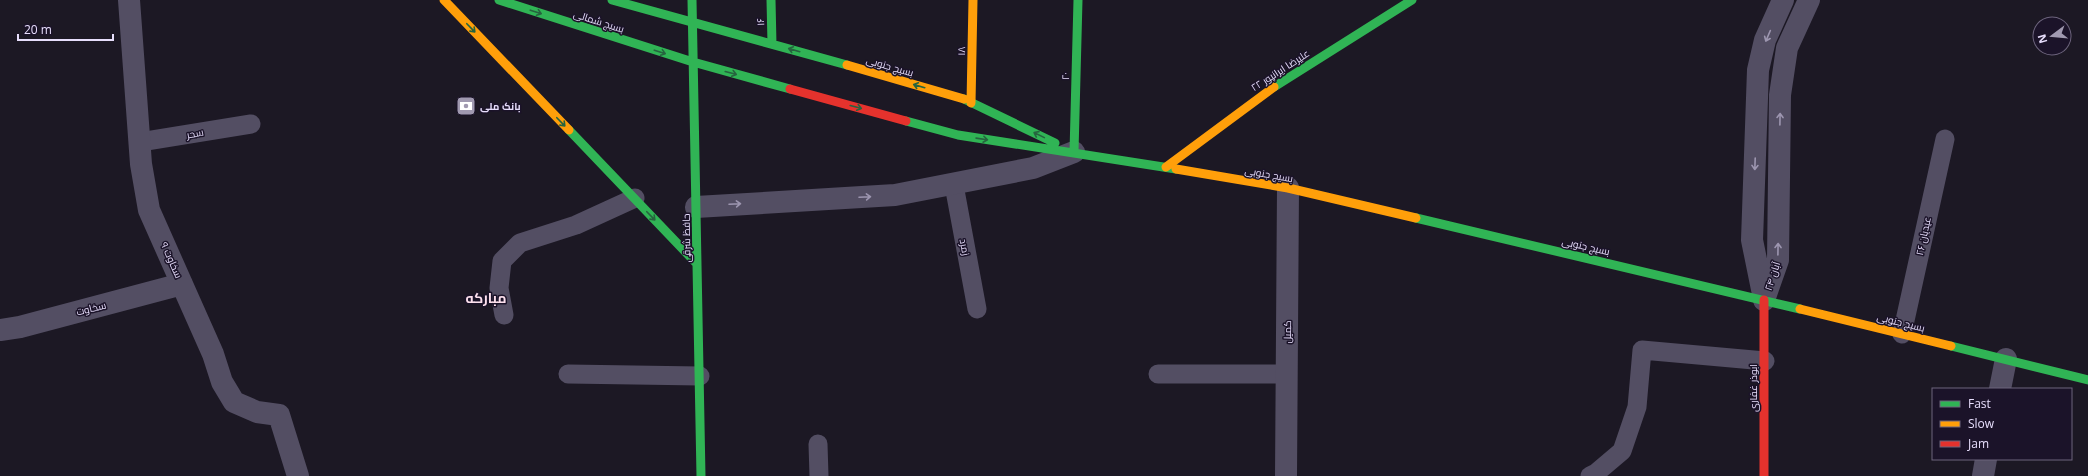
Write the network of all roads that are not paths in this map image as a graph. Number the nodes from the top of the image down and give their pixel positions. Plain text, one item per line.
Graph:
1 (129, 0) edge
2 (444, 0) edge
3 (499, 0) edge
4 (612, 0) edge
5 (692, 0) edge
6 (771, 0) edge
7 (973, 0) edge
8 (1078, 0) edge
9 (1412, 0) edge
10 (1784, 0) edge
11 (1809, 0) edge
12 (692, 22) junction
13 (772, 44) junction
14 (693, 62) junction
15 (972, 103) junction
16 (251, 124) dead end
17 (1945, 139) dead end
18 (140, 142) junction
19 (1074, 152) junction
20 (1166, 167) junction
21 (954, 185) junction
22 (1288, 188) junction
23 (634, 198) junction
24 (696, 206) junction
25 (697, 264) junction
26 (182, 284) junction
27 (1764, 300) junction
28 (977, 310) dead end
29 (504, 315) dead end
30 (0, 330) edge
31 (1902, 334) junction
32 (2006, 359) junction
33 (1764, 361) junction
34 (568, 374) dead end
35 (1158, 374) dead end
36 (1287, 374) junction
37 (700, 376) junction
38 (2088, 380) edge
39 (2000, 388) edge
40 (818, 444) dead end
41 (1986, 460) edge
42 (298, 476) edge
43 (700, 476) edge
44 (819, 476) edge
45 (1286, 476) edge
46 (1590, 476) edge
47 (1764, 476) edge
48 (1983, 476) edge

1 - 18 street, سخاوت ۹
2 -> 23 main road
3 -> 14 main road, بسیج شمالی
4 - 12 main road
5 - 12 main road, حافظ شرقی
6 - 13 main road, ۱۶
7 - 15 main road, ۱۸
8 - 19 main road, ۲۰
9 - 20 main road, علیرضا ایرانپور ۲۲
10 -> 27 street, آبان ۲۴
27 -> 11 street, آبان ۲۴
12 - 13 main road, بسیج جنوبی
12 - 14 main road, حافظ شرقی
15 -> 13 main road, بسیج جنوبی
14 -> 19 main road, بسیج جنوبی
14 - 24 main road, حافظ شرقی
19 -> 15 main road, بسیج جنوبی
16 - 18 lane, سحر
17 - 31 lane, عیدیان ۲۶
18 - 26 street, سخاوت ۹
19 - 20 main road, بسیج جنوبی
19 - 21 street
20 - 22 main road, بسیج جنوبی
24 -> 21 street
21 - 28 lane, زمرد
22 - 27 main road, بسیج جنوبی
22 - 36 street, کمیل
23 -> 25 main road
23 - 29 lane
24 - 25 main road, حافظ شرقی
25 - 37 main road, حافظ شرقی
26 - 30 street, سخاوت
26 - 42 street, سخاوت ۹
27 - 31 main road, بسیج جنوبی
27 - 33 main road, ابوذر غفاری
31 - 32 main road, بسیج جنوبی
32 - 38 main road, بسیج جنوبی
32 - 39 street
33 - 46 lane
33 - 47 main road, ابوذر غفاری
34 - 37 lane
35 - 36 lane
36 - 45 street, کمیل
37 - 43 main road, حافظ شرقی
40 - 44 lane
41 - 48 street

